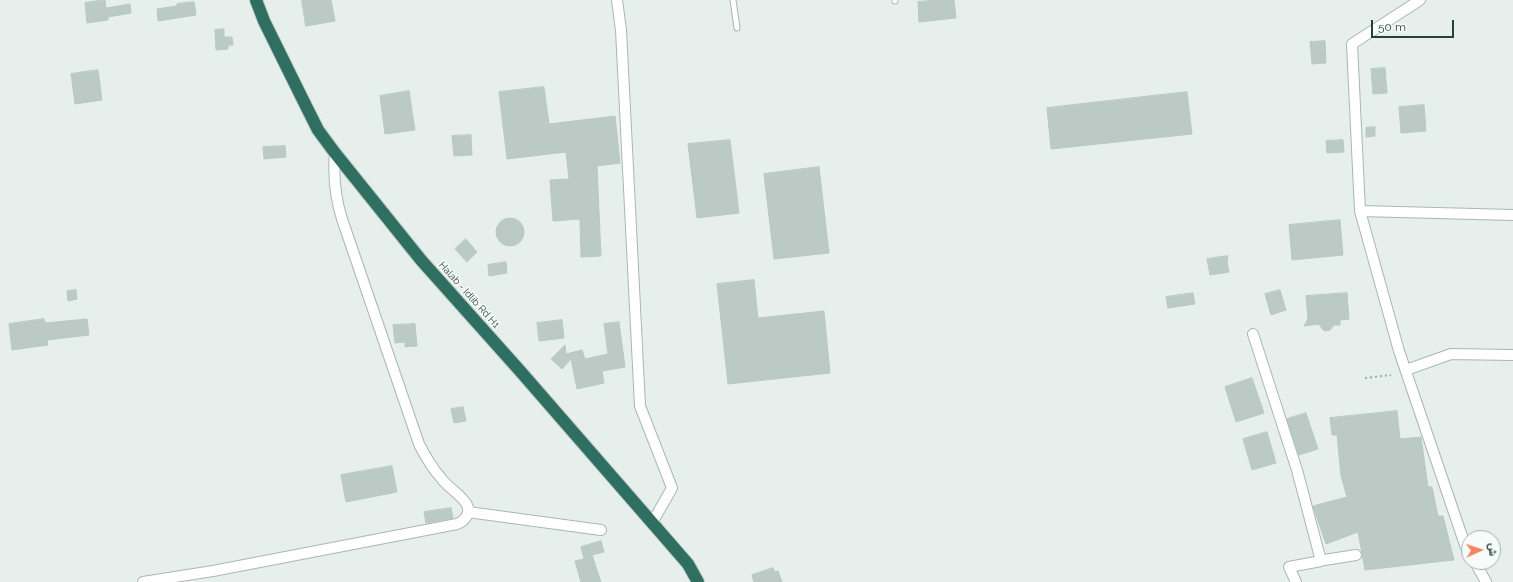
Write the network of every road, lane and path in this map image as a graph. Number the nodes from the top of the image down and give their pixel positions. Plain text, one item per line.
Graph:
1 (256, 0) edge
2 (617, 0) edge
3 (733, 0) edge
4 (1420, 0) edge
5 (737, 28) dead end
6 (335, 153) junction
7 (1360, 211) junction
8 (1513, 215) edge
9 (1253, 334) dead end
10 (1513, 355) edge
11 (1406, 370) junction
12 (1391, 375) dead end
13 (1365, 378) dead end
14 (468, 512) junction
15 (652, 523) junction
16 (601, 530) dead end
17 (1461, 533) edge
18 (1356, 555) dead end
19 (1318, 561) junction
20 (1479, 570) edge
21 (143, 582) edge
22 (698, 582) edge
23 (1296, 582) edge
24 (1486, 582) edge

1 - 6 highway, Halab - Idlib Rd H1
2 - 15 street
3 - 5 lane
4 - 7 street
6 - 14 street
6 - 15 highway, Halab - Idlib Rd H1
7 - 8 street
7 - 11 street
9 - 19 street
10 - 11 street
11 - 17 street
12 - 13 path
14 - 16 street
14 - 21 street
15 - 22 highway, Halab - Idlib Rd H1
18 - 19 street
19 - 23 street
20 - 24 street

